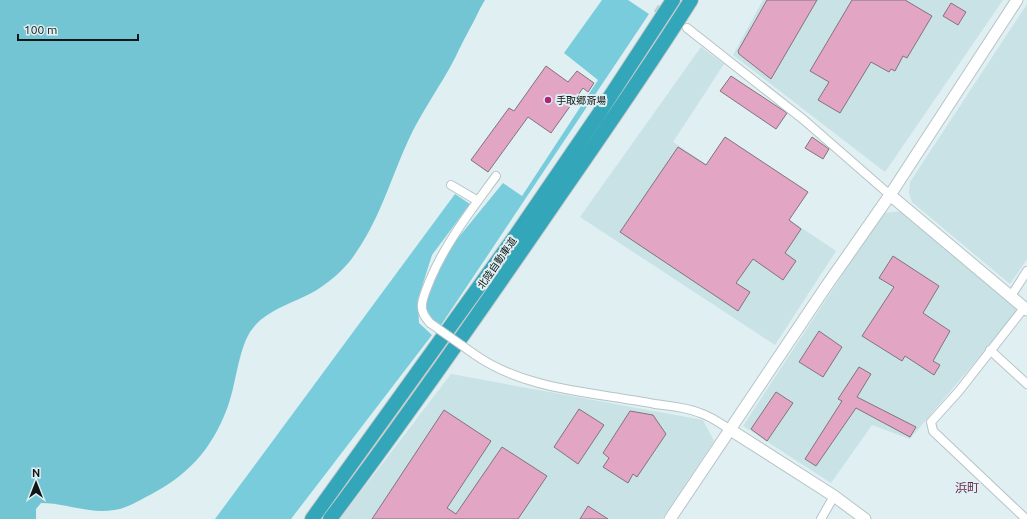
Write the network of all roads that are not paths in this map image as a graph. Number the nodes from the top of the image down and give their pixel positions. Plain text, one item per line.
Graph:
1 (673, 0) edge
2 (691, 0) edge
3 (1017, 0) edge
4 (687, 28) tunnel mouth
5 (496, 176) dead end
6 (451, 185) dead end
7 (890, 195) junction
8 (478, 202) junction
9 (1027, 271) edge
10 (1011, 296) junction
11 (1026, 309) edge
12 (990, 350) junction
13 (1027, 384) edge
14 (729, 429) junction
15 (834, 496) junction
16 (312, 519) edge
17 (330, 519) edge
18 (670, 519) edge
19 (821, 519) edge
20 (865, 519) edge
21 (1026, 519) edge

1 - 16 highway, 北陸自動車道
2 - 17 highway, 北陸自動車道
3 - 7 street
4 - 7 street
5 - 8 street
6 - 8 street
7 - 10 street
7 - 14 street
8 - 14 street, bridge
9 - 10 street
10 - 11 street
11 - 12 street
12 - 13 street
12 - 21 street
14 - 15 street
14 - 18 street
15 - 19 street
15 - 20 street

